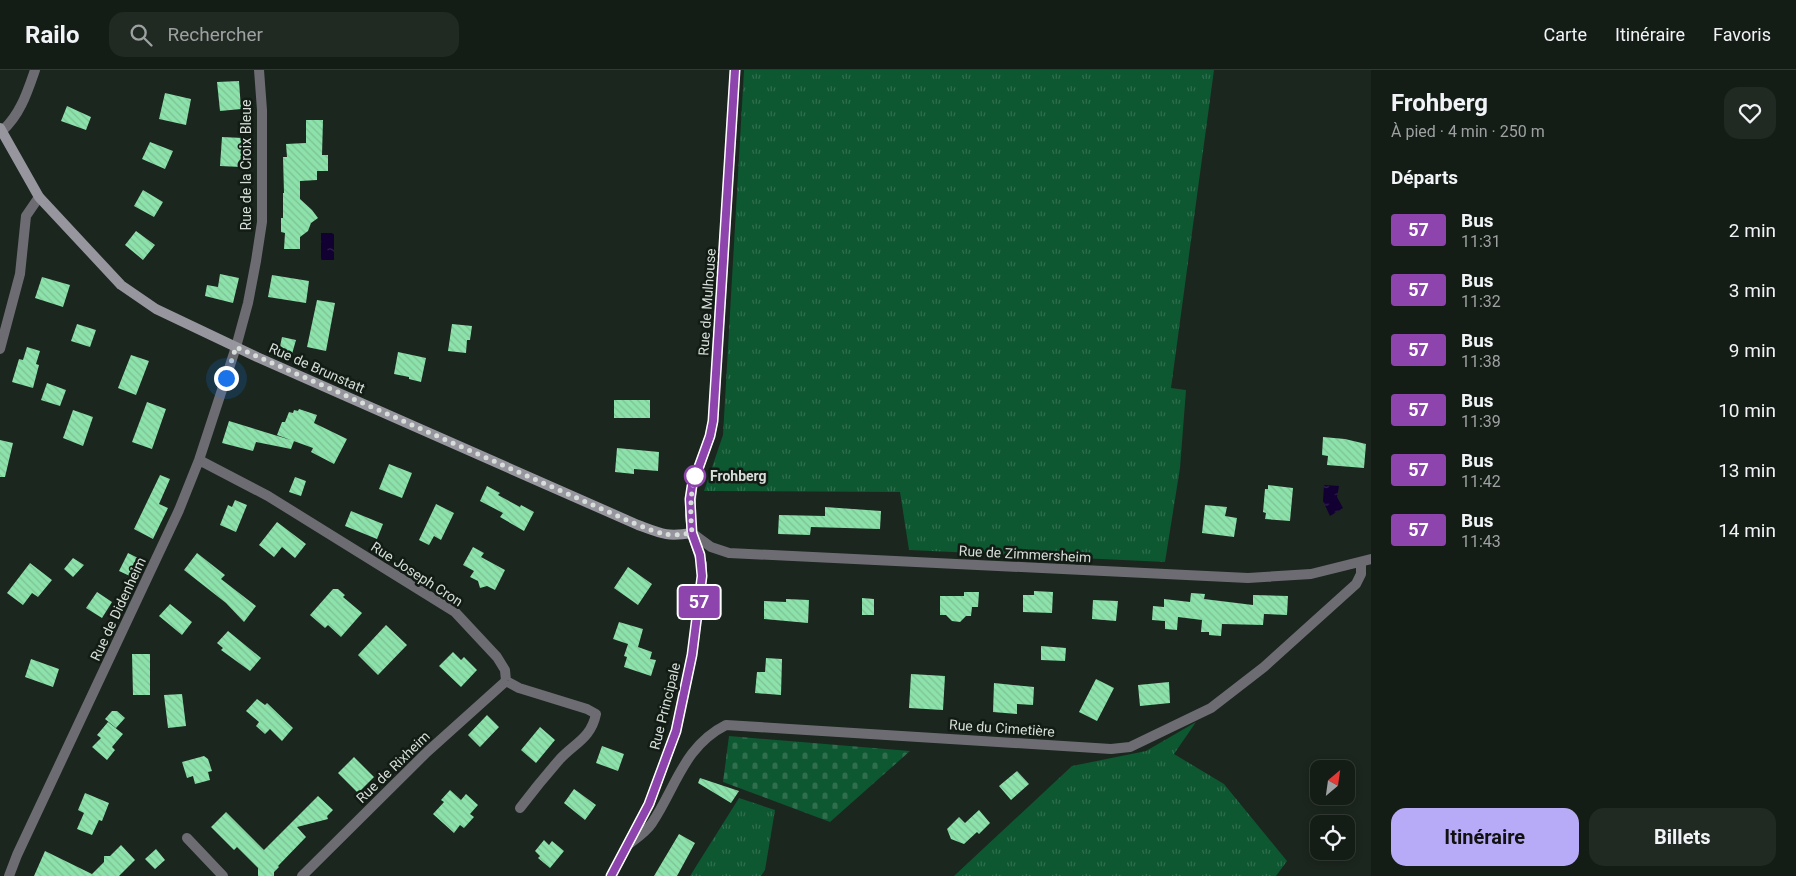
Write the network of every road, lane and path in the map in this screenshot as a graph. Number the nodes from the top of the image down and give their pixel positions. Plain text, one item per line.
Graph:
1 (35, 70) edge
2 (259, 70) edge
3 (735, 70) edge
4 (1, 130) edge
5 (39, 197) junction
6 (236, 347) junction
7 (0, 350) edge
8 (199, 460) junction
9 (692, 533) junction
10 (1366, 561) edge
11 (506, 681) junction
12 (520, 808) dead end
13 (187, 838) dead end
14 (629, 844) junction
15 (9, 876) edge
16 (223, 876) edge
17 (302, 876) edge
18 (611, 876) edge

1 - 4 street
2 - 6 street, Rue de la Croix Bleue
3 - 9 main road, Rue de Mulhouse
4 - 5 main road, Rue de Brunstatt
5 - 6 main road, Rue de Brunstatt
5 - 7 street
6 - 8 street, Rue de Didenheim
6 - 9 main road, Rue de Brunstatt
8 - 11 street, Rue Joseph Cron
8 - 15 street, Rue de Didenheim
9 - 10 street, Rue de Zimmersheim
9 - 14 main road, Rue Principale
10 - 14 street, Rue du Cimetière
11 - 12 street
11 - 17 street, Rue de Rixheim
13 - 16 street
14 - 18 main road, Rue Principale

